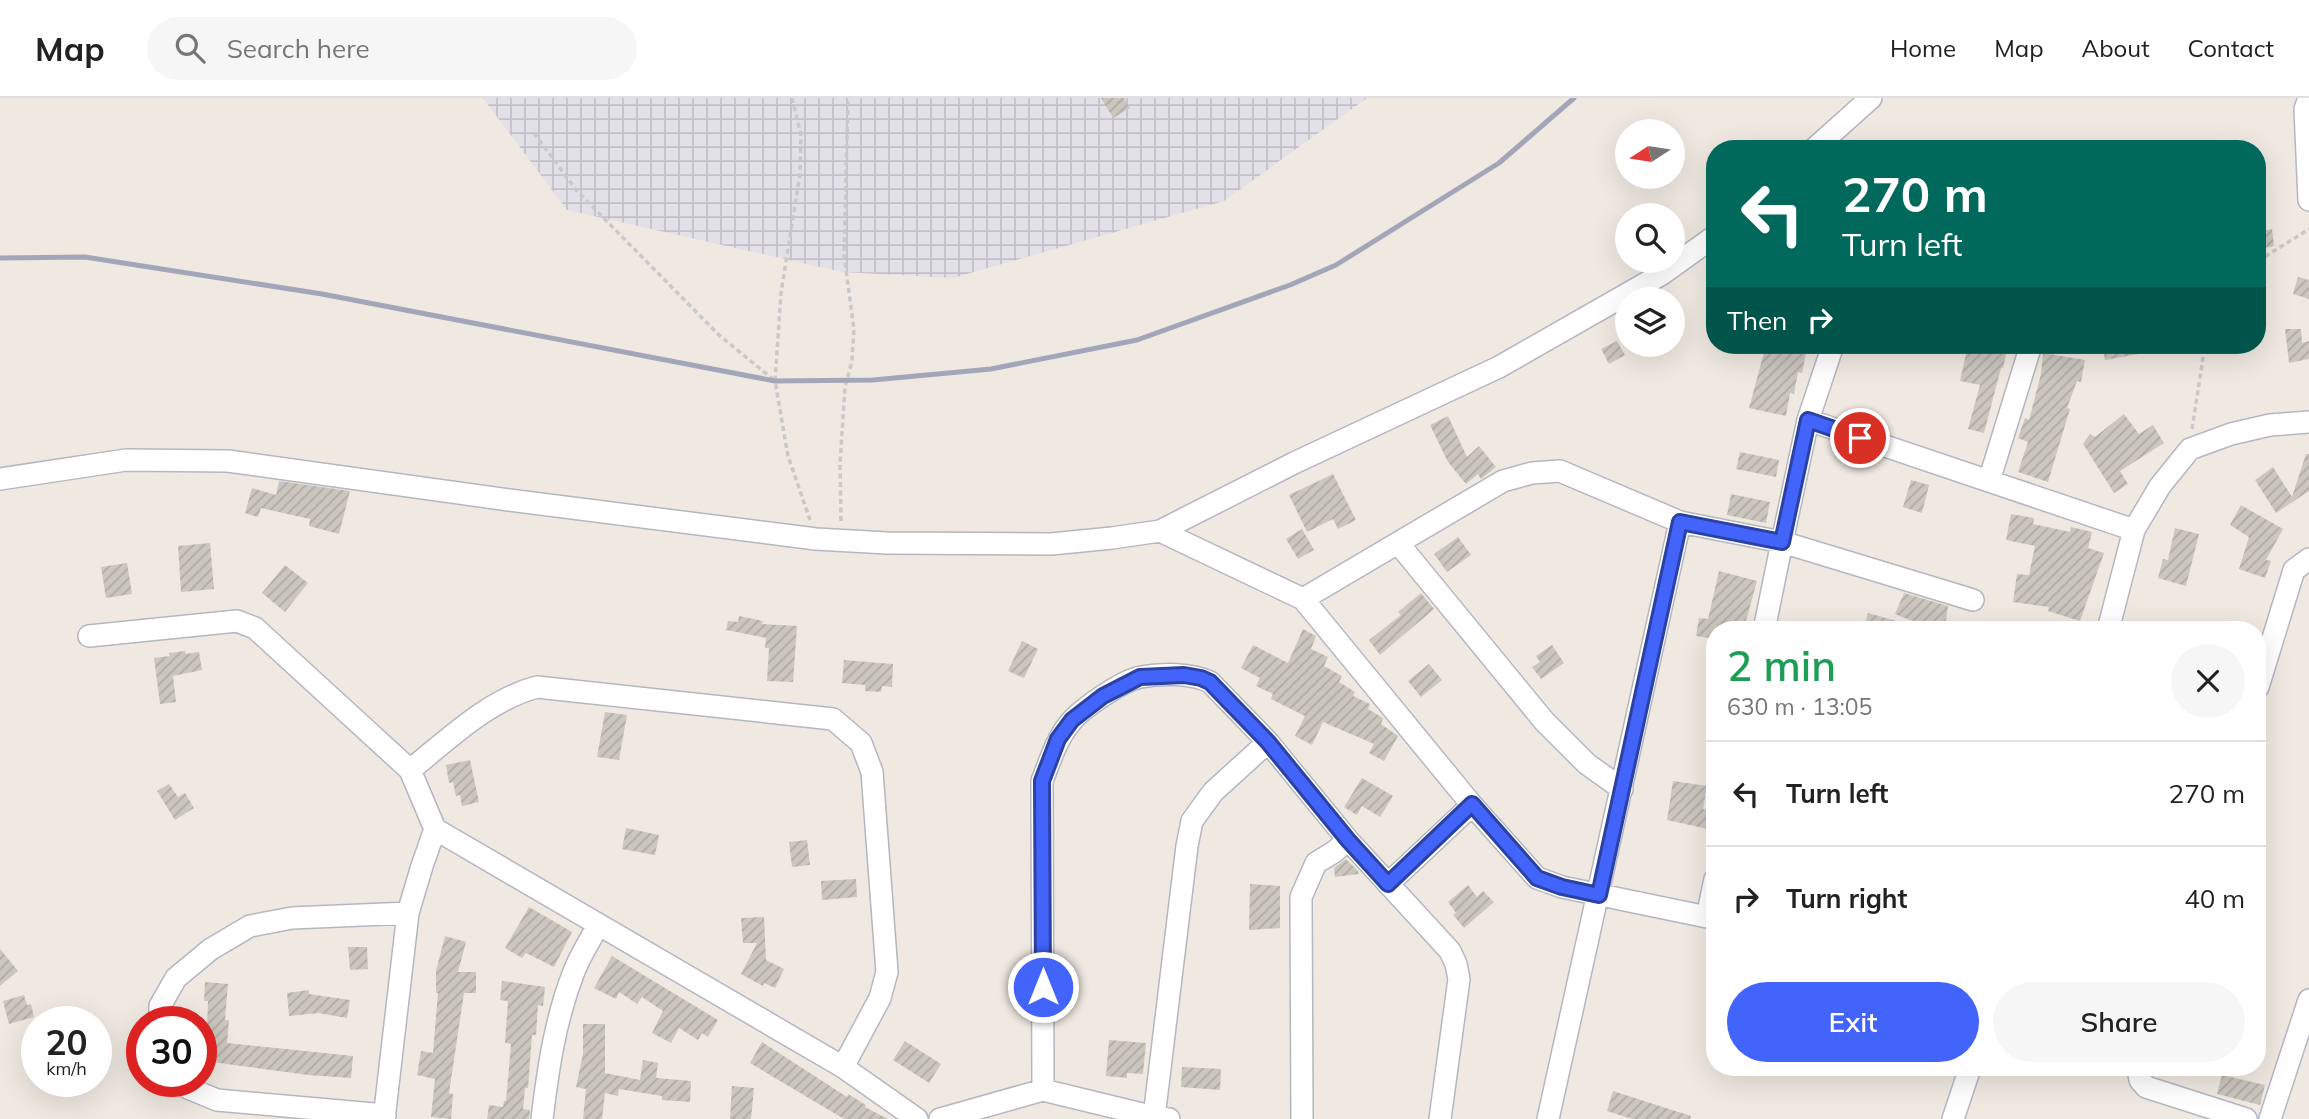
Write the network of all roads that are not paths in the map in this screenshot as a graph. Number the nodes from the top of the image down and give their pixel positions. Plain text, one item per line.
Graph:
1 (1871, 98) edge
2 (2309, 98) edge
3 (1824, 140) edge
4 (2309, 200) edge
5 (1706, 242) edge
6 (1830, 354) edge
7 (2028, 354) edge
8 (1808, 420) junction
9 (2309, 422) edge
10 (0, 479) edge
11 (1989, 481) junction
12 (1680, 522) junction
13 (2134, 530) junction
14 (1160, 531) junction
15 (1398, 542) junction
16 (1782, 542) junction
17 (2309, 559) edge
18 (1303, 599) junction
19 (1973, 600) dead end
20 (1766, 621) edge
21 (2110, 621) edge
22 (89, 636) dead end
23 (2266, 661) edge
24 (1268, 742) junction
25 (410, 770) junction
26 (1622, 789) junction
27 (1472, 804) junction
28 (435, 829) junction
29 (1348, 840) junction
30 (1388, 884) junction
31 (1599, 895) junction
32 (408, 913) junction
33 (1706, 917) edge
34 (598, 925) junction
35 (2308, 1003) edge
36 (160, 1006) edge
37 (843, 1067) junction
38 (1967, 1076) edge
39 (2139, 1076) edge
40 (1043, 1090) junction
41 (210, 1097) edge
42 (385, 1117) edge
43 (1161, 1118) edge
44 (542, 1119) edge
45 (917, 1119) edge
46 (940, 1119) edge
47 (1302, 1119) edge
48 (1440, 1119) edge
49 (1548, 1119) edge
50 (1953, 1119) edge
51 (2246, 1119) edge
52 (2270, 1119) edge

1 - 3 street
2 - 4 street
5 - 14 street
6 - 8 street
7 - 11 street
8 - 11 street
8 - 16 street
9 - 13 street
10 - 14 street
11 - 13 street
12 - 15 street
12 - 16 street
12 - 26 street
13 - 21 street
14 - 18 street
15 - 18 street
15 - 26 street
16 - 19 street
16 - 20 street
17 - 23 street
18 - 27 street
22 - 25 street
24 - 29 street
24 - 40 street
24 - 43 street
25 - 28 street
25 - 37 street
26 - 31 street
27 - 30 street
27 - 31 street
28 - 32 street
28 - 34 street
29 - 30 street
29 - 47 street
30 - 48 street
31 - 33 street
31 - 49 street
32 - 36 street
32 - 42 street
34 - 37 street
34 - 44 street
35 - 52 street
37 - 45 street
38 - 50 street
39 - 51 street
40 - 43 street
40 - 46 street
41 - 42 street

